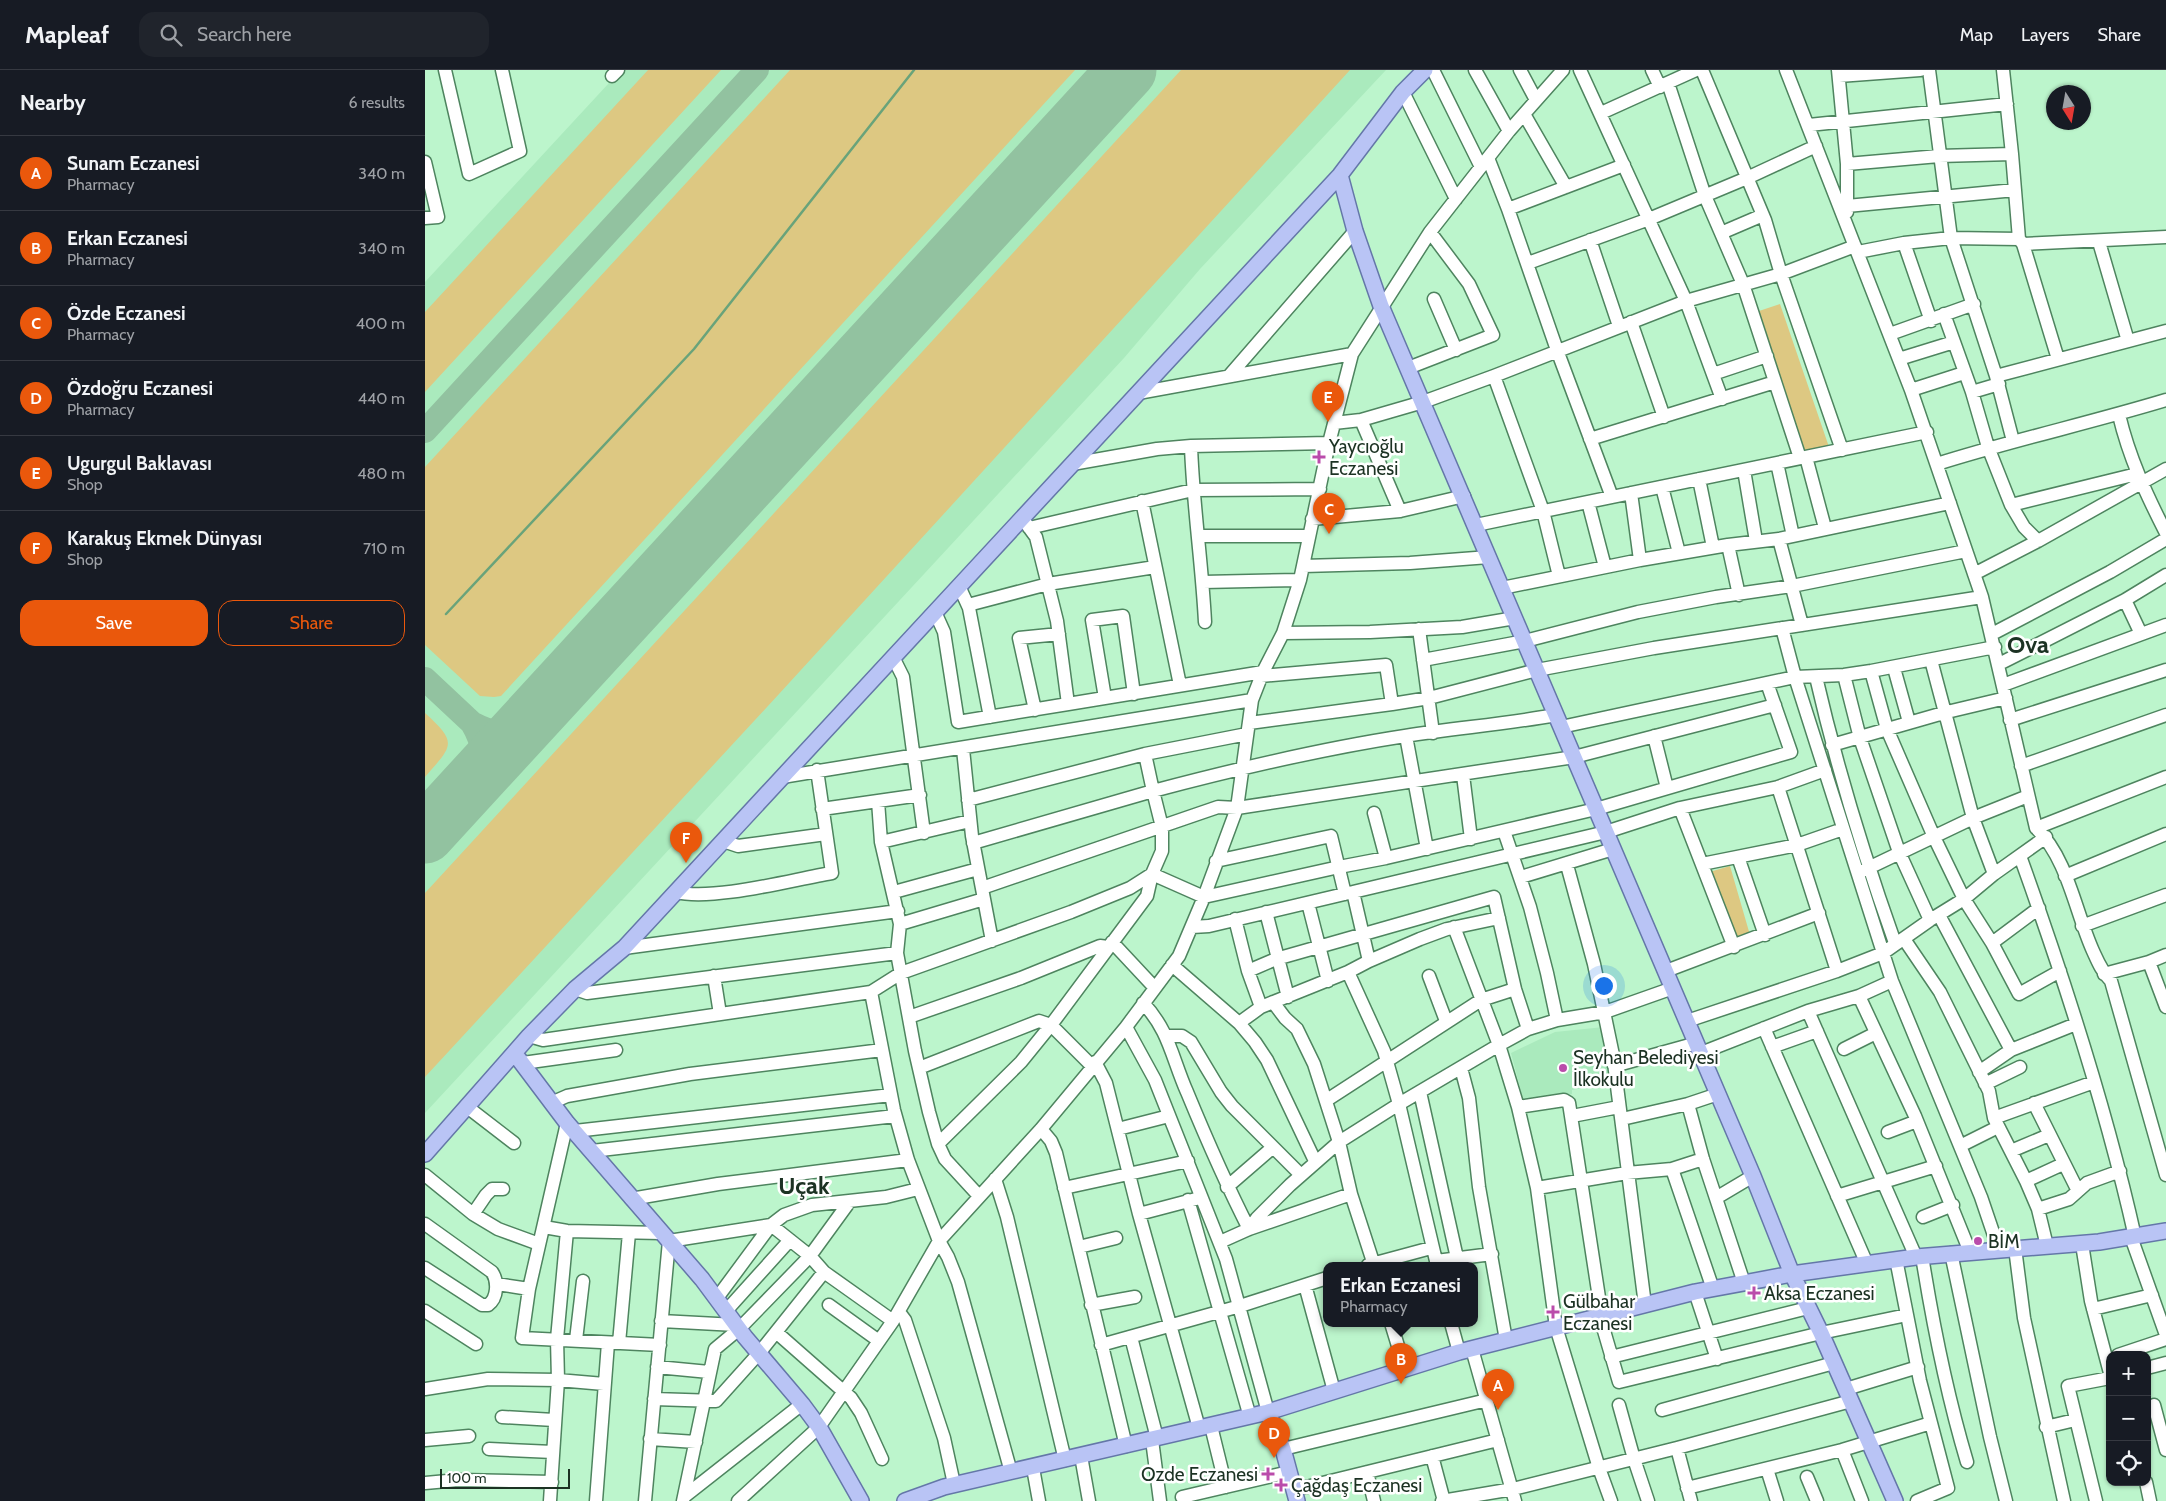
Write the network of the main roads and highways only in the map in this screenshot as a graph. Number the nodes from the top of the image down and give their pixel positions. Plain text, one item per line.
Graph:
1 (1425, 70) edge
2 (1339, 175) junction
3 (519, 1058) junction
4 (425, 1154) edge
5 (2166, 1231) edge
6 (1792, 1274) junction
7 (1268, 1412) junction
8 (1296, 1496) edge
9 (861, 1501) edge
10 (905, 1501) edge
11 (1895, 1501) edge

1 - 2 main road
2 - 3 main road
2 - 6 main road
3 - 4 main road
3 - 9 main road
5 - 6 main road
6 - 7 main road
6 - 11 main road
7 - 8 main road
7 - 10 main road

